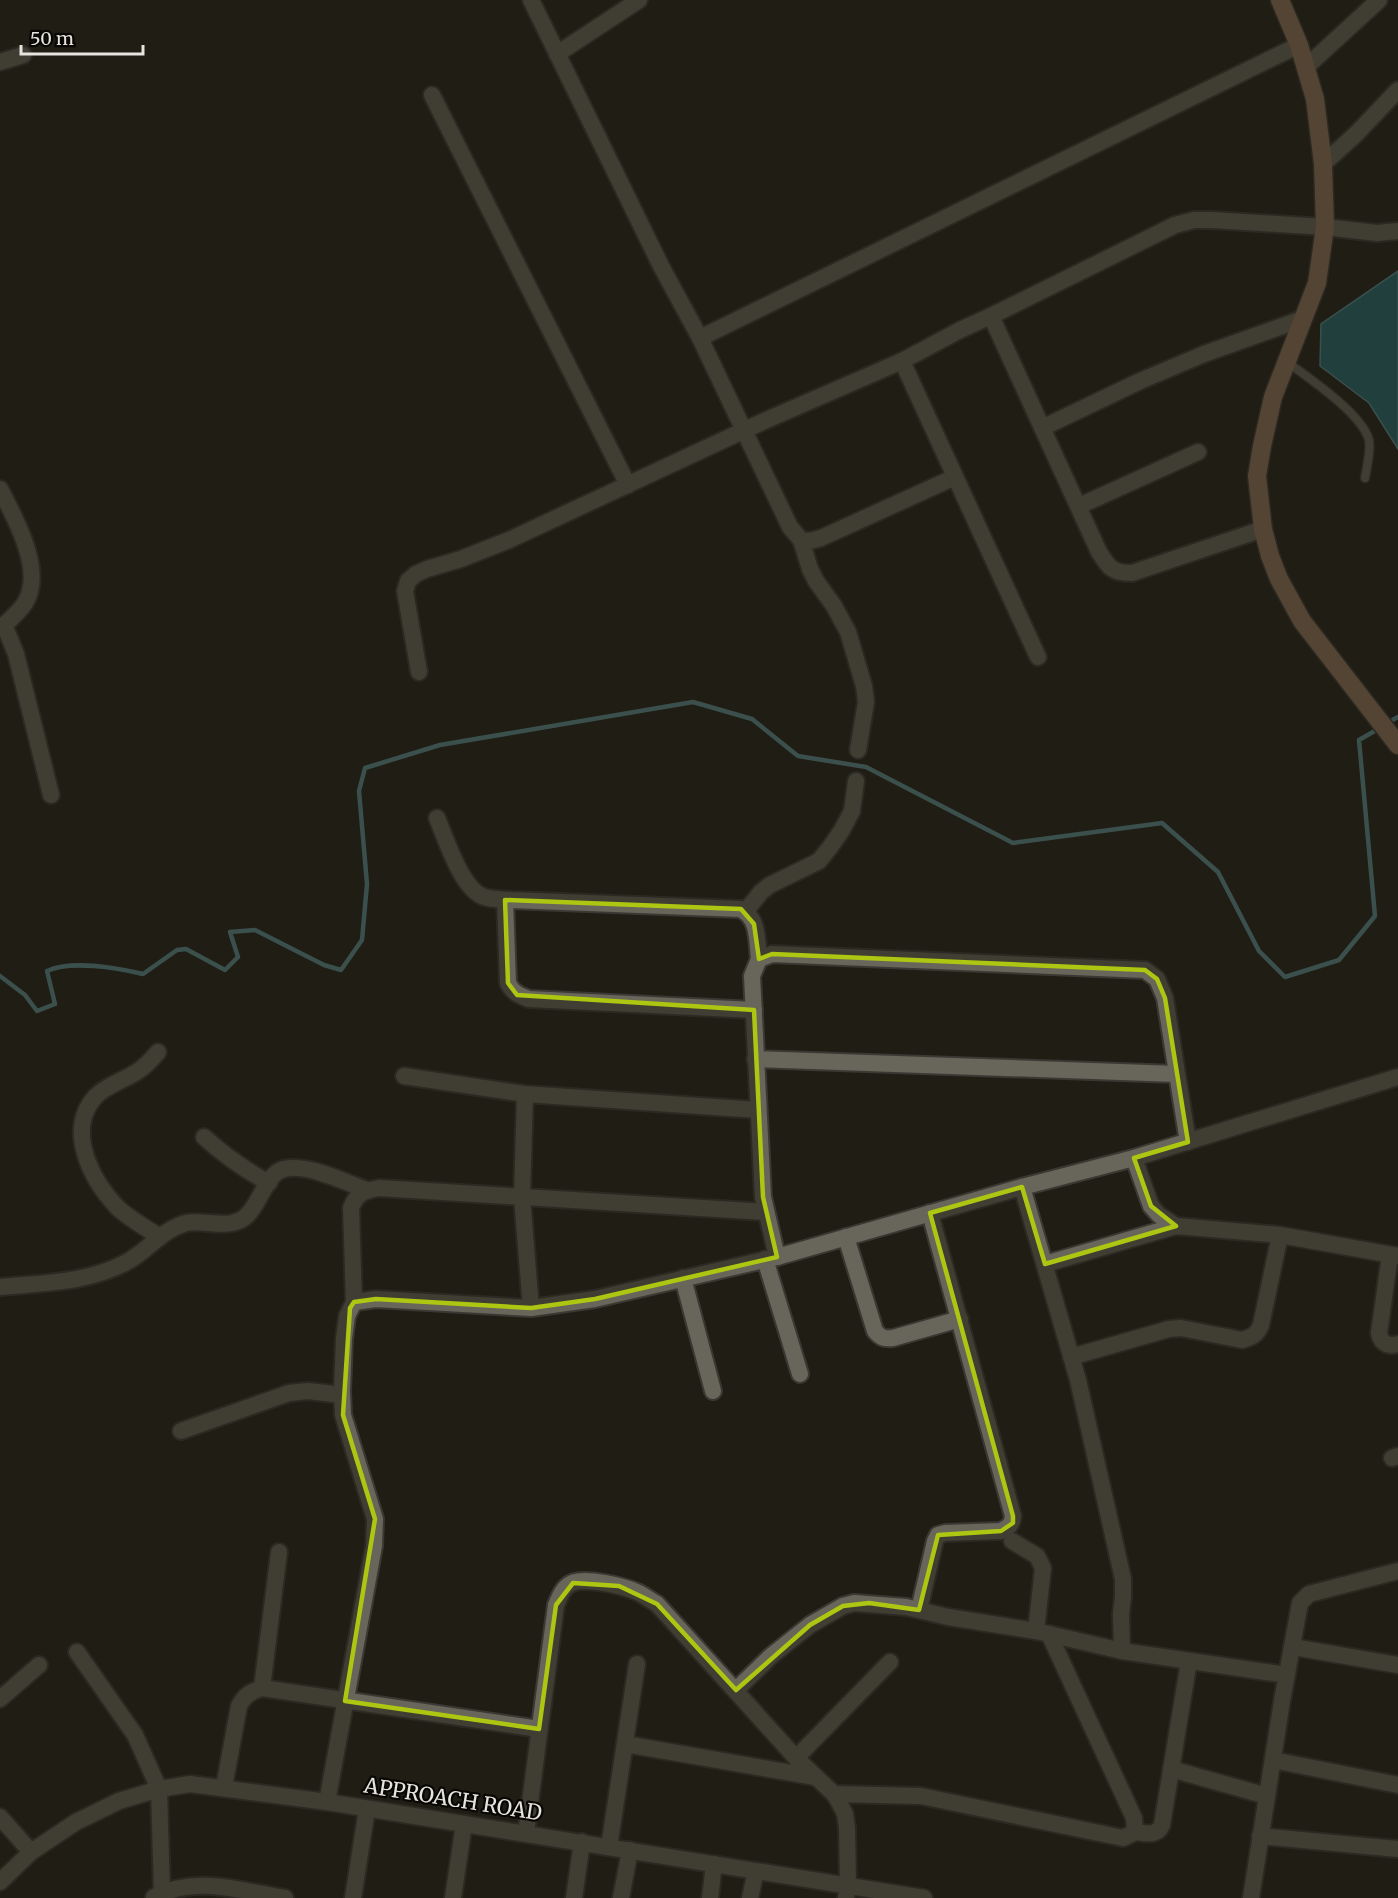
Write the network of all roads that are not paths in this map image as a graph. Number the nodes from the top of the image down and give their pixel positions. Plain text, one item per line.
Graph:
1 (531, 0) edge
2 (639, 0) edge
3 (1280, 0) edge
4 (1378, 0) edge
5 (1299, 45) junction
6 (557, 54) junction
7 (23, 56) dead end
8 (0, 62) edge
9 (1306, 67) junction
10 (1398, 90) edge
11 (432, 95) dead end
12 (1323, 164) junction
13 (1324, 226) junction
14 (1398, 231) edge
15 (991, 316) junction
16 (1302, 320) junction
17 (700, 338) junction
18 (902, 361) junction
19 (1286, 361) junction
20 (1042, 428) junction
21 (744, 430) junction
22 (1198, 452) dead end
23 (955, 477) junction
24 (1365, 478) dead end
25 (628, 486) junction
26 (0, 489) edge
27 (1079, 506) junction
28 (1263, 529) junction
29 (801, 540) junction
30 (1, 627) edge
31 (1038, 657) dead end
32 (419, 672) dead end
33 (1398, 745) edge
34 (858, 750) dead end
35 (856, 781) dead end
36 (51, 795) dead end
37 (437, 818) dead end
38 (505, 900) junction
39 (745, 912) junction
40 (759, 959) junction
41 (754, 1010) junction
42 (158, 1052) dead end
43 (755, 1059) junction
44 (1176, 1074) junction
45 (404, 1076) dead end
46 (1398, 1077) edge
47 (525, 1094) junction
48 (758, 1110) junction
49 (204, 1137) dead end
50 (1188, 1142) junction
51 (1134, 1158) junction
52 (268, 1183) junction
53 (1022, 1187) junction
54 (367, 1190) junction
55 (522, 1197) junction
56 (766, 1212) junction
57 (930, 1214) junction
58 (1176, 1226) junction
59 (1280, 1235) junction
60 (160, 1237) junction
61 (846, 1237) junction
62 (1394, 1256) edge
63 (771, 1258) junction
64 (1046, 1264) junction
65 (683, 1278) junction
66 (0, 1287) edge
67 (354, 1302) junction
68 (531, 1308) junction
69 (960, 1319) junction
70 (1398, 1344) edge
71 (1071, 1357) junction
72 (800, 1374) dead end
73 (713, 1391) dead end
74 (342, 1395) junction
75 (181, 1431) dead end
76 (1012, 1541) dead end
77 (279, 1552) dead end
78 (1398, 1571) edge
79 (919, 1610) junction
80 (1043, 1633) junction
81 (1293, 1647) junction
82 (1122, 1651) junction
83 (77, 1652) dead end
84 (1189, 1660) junction
85 (890, 1662) dead end
86 (637, 1664) dead end
87 (39, 1665) dead end
88 (1398, 1665) edge
89 (1287, 1675) junction
90 (262, 1689) junction
91 (736, 1690) junction
92 (0, 1699) edge
93 (345, 1701) junction
94 (540, 1729) junction
95 (625, 1744) junction
96 (796, 1758) junction
97 (1273, 1760) junction
98 (1172, 1769) junction
99 (815, 1777) junction
100 (1398, 1785) edge
101 (224, 1787) junction
102 (159, 1789) junction
103 (834, 1794) junction
104 (1267, 1796) junction
105 (327, 1802) junction
106 (368, 1809) junction
107 (0, 1817) edge
108 (464, 1824) junction
109 (1135, 1832) junction
110 (526, 1833) junction
111 (1260, 1836) junction
112 (582, 1842) junction
113 (609, 1847) junction
114 (1398, 1849) edge
115 (630, 1850) junction
116 (32, 1852) junction
117 (714, 1864) junction
118 (756, 1871) junction
119 (0, 1882) edge
120 (847, 1892) edge
121 (164, 1895) edge
122 (260, 1896) edge
123 (285, 1898) edge
124 (353, 1898) edge
125 (453, 1898) edge
126 (574, 1898) edge
127 (621, 1898) edge
128 (710, 1898) edge
129 (750, 1898) edge
130 (924, 1898) edge
131 (1251, 1898) edge

1 - 6 street
2 - 6 street
3 - 5 street
4 - 9 street
5 - 9 street
5 - 17 street
6 - 17 street
7 - 8 street
9 - 12 street
10 - 12 street
11 - 25 street
12 - 13 street
13 - 14 street
13 - 15 street
13 - 16 street
15 - 18 street
15 - 20 street
16 - 19 street
16 - 20 street
17 - 21 street
18 - 21 street
18 - 23 street
19 - 24 lane
19 - 28 street
20 - 27 street
21 - 25 street
21 - 29 street
22 - 27 street
23 - 29 street
23 - 31 street
25 - 32 street
26 - 30 street
27 - 28 street
28 - 33 street
29 - 34 street
30 - 36 street
35 - 39 street
37 - 38 street
38 - 39 street
38 - 41 street
39 - 40 street
40 - 41 street
40 - 44 street
41 - 43 street
42 - 60 street
43 - 44 street
43 - 48 street
44 - 50 street
45 - 47 street
46 - 50 street
47 - 48 street
47 - 55 street
48 - 56 street
49 - 52 street
50 - 51 street
51 - 53 street
51 - 58 street
52 - 54 street
52 - 60 street
53 - 57 street
53 - 64 street
54 - 55 street
54 - 67 street
55 - 56 street
55 - 68 street
56 - 63 street
57 - 61 street
57 - 69 street
58 - 59 street
58 - 64 street
59 - 62 street
59 - 71 street
60 - 66 street
61 - 63 street
61 - 69 street
62 - 70 street
63 - 65 street
63 - 72 street
64 - 71 street
65 - 68 street
65 - 73 street
67 - 68 street
67 - 74 street
69 - 79 street
71 - 82 street
74 - 75 street
74 - 93 street
76 - 80 street
77 - 90 street
78 - 81 street
79 - 80 street
79 - 91 street
80 - 82 street
80 - 109 street
81 - 88 street
81 - 89 street
82 - 84 street
83 - 102 street
84 - 89 street
84 - 98 street
85 - 96 street
86 - 95 street
87 - 92 street
89 - 97 street
90 - 93 street
90 - 101 street
91 - 94 street
91 - 96 street
93 - 94 street
93 - 105 street
94 - 110 street
95 - 99 street
95 - 113 street
96 - 99 street
97 - 100 street
97 - 104 street
98 - 104 street
98 - 109 street
99 - 103 street
101 - 102 street, APPROACH ROAD
101 - 105 street, APPROACH ROAD
102 - 116 street, APPROACH ROAD
102 - 121 street
103 - 109 street
103 - 120 street
104 - 111 street
105 - 106 street, APPROACH ROAD
106 - 108 street, APPROACH ROAD
106 - 124 street
107 - 116 street
108 - 110 street, APPROACH ROAD
108 - 125 street
110 - 112 street, APPROACH ROAD
111 - 114 street
111 - 131 street
112 - 113 street, APPROACH ROAD
112 - 126 street
113 - 115 street, APPROACH ROAD
115 - 117 street, APPROACH ROAD
115 - 127 street
116 - 119 street, APPROACH ROAD
117 - 118 street, APPROACH ROAD
117 - 128 street
118 - 120 street, APPROACH ROAD
118 - 129 street
120 - 130 street, APPROACH ROAD
121 - 122 street
122 - 123 street

